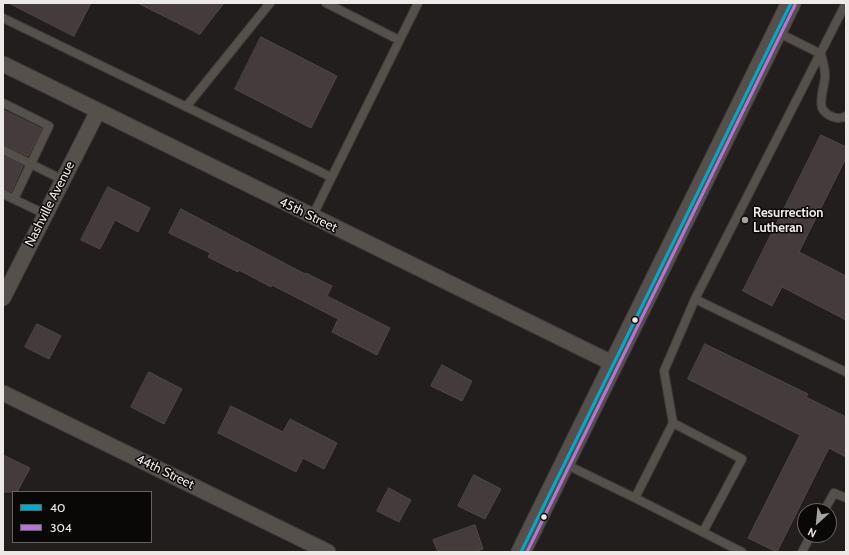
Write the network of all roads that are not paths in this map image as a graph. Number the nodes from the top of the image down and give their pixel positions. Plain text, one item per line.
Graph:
1 (270, 3) edge
2 (326, 3) edge
3 (418, 3) edge
4 (791, 3) edge
5 (846, 3) edge
6 (3, 18) edge
7 (777, 32) junction
8 (399, 40) junction
9 (821, 54) junction
10 (3, 64) edge
11 (3, 103) edge
12 (186, 107) junction
13 (98, 111) junction
14 (846, 116) edge
15 (3, 150) edge
16 (31, 164) junction
17 (331, 178) junction
18 (63, 180) junction
19 (3, 194) edge
20 (14, 199) junction
21 (45, 214) junction
22 (312, 217) junction
23 (3, 298) edge
24 (695, 299) junction
25 (614, 364) junction
26 (846, 372) edge
27 (3, 393) edge
28 (673, 423) junction
29 (565, 464) junction
30 (635, 498) junction
31 (846, 498) edge
32 (828, 503) edge
33 (703, 532) junction
34 (807, 543) edge
35 (328, 552) edge
36 (521, 552) edge
37 (742, 552) edge
38 (802, 552) edge

1 - 12 lane
2 - 8 lane
3 - 8 lane
4 - 7 street
5 - 9 lane
6 - 12 lane
7 - 9 lane
7 - 25 street
8 - 17 lane
9 - 14 lane
9 - 24 lane
10 - 13 street, 45th Street
11 - 16 lane
12 - 17 lane
13 - 18 street, Nashville Avenue
13 - 22 street, 45th Street
15 - 16 lane
16 - 18 lane
16 - 20 lane
17 - 22 lane
18 - 21 street, Nashville Avenue
19 - 20 lane
20 - 21 lane
21 - 23 street, Nashville Avenue
22 - 25 street, 45th Street
24 - 26 lane
24 - 28 lane
25 - 29 street
27 - 35 street, 44th Street
28 - 30 lane
28 - 33 lane
29 - 30 lane
29 - 36 street
30 - 33 lane
31 - 32 lane
33 - 37 lane
34 - 38 lane

